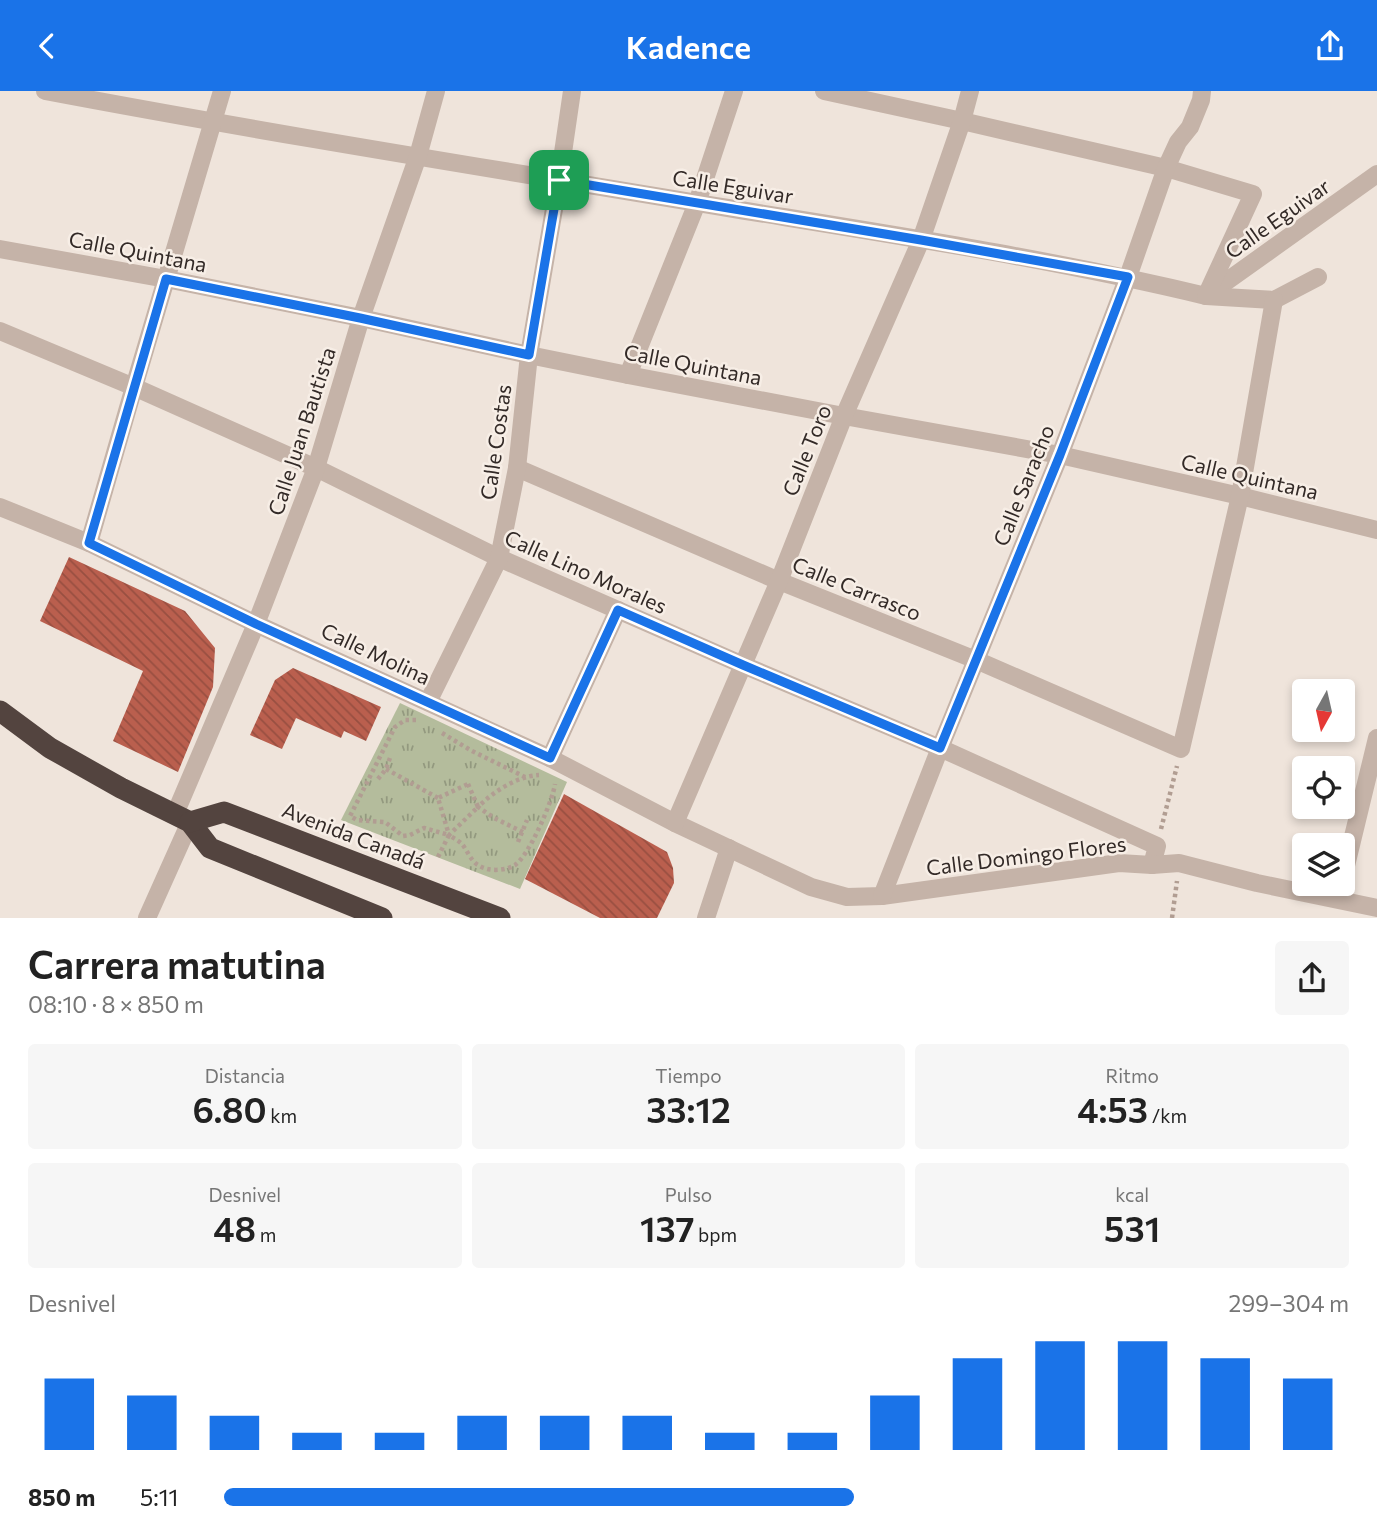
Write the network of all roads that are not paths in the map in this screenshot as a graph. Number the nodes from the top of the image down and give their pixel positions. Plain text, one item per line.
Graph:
1 (45, 91) edge
2 (222, 91) edge
3 (436, 91) edge
4 (572, 91) edge
5 (734, 91) edge
6 (824, 91) edge
7 (970, 91) edge
8 (1202, 91) edge
9 (962, 121) junction
10 (213, 123) junction
11 (418, 156) junction
12 (1166, 168) junction
13 (1377, 174) edge
14 (559, 180) junction
15 (697, 203) junction
16 (921, 240) junction
17 (0, 249) edge
18 (1128, 277) junction
19 (1318, 277) dead end
20 (166, 279) junction
21 (1206, 296) junction
22 (1273, 300) junction
23 (360, 318) junction
24 (0, 331) edge
25 (529, 355) junction
26 (628, 375) junction
27 (134, 387) junction
28 (844, 417) junction
29 (1060, 455) junction
30 (316, 468) junction
31 (517, 468) junction
32 (1241, 496) junction
33 (0, 507) edge
34 (1377, 530) edge
35 (89, 543) junction
36 (499, 558) junction
37 (779, 581) junction
38 (618, 610) junction
39 (256, 624) junction
40 (976, 660) junction
41 (743, 665) junction
42 (428, 702) junction
43 (0, 711) edge
44 (1377, 738) edge
45 (940, 748) junction
46 (550, 758) junction
47 (182, 818) junction
48 (676, 823) junction
49 (1354, 833) edge
50 (729, 848) junction
51 (1152, 865) junction
52 (1292, 886) edge
53 (883, 896) junction
54 (1354, 896) edge
55 (1377, 908) edge
56 (147, 918) edge
57 (382, 918) edge
58 (500, 918) edge
59 (706, 918) edge

1 - 10 street, Calle Eguivar
2 - 10 street
3 - 11 street, Calle Juan Bautista
4 - 14 street, Calle Costas
5 - 15 street
6 - 9 street
7 - 9 street, Calle Toro
8 - 12 street, Calle Saracho
9 - 12 street
9 - 16 street, Calle Toro
10 - 11 street, Calle Eguivar
10 - 20 street
11 - 14 street, Calle Eguivar
11 - 23 street, Calle Juan Bautista
12 - 18 street, Calle Saracho
12 - 21 street
13 - 21 street, Calle Eguivar
14 - 15 street, Calle Eguivar
14 - 25 street, Calle Costas
15 - 16 street, Calle Eguivar
15 - 26 street
16 - 18 street, Calle Eguivar
16 - 28 street, Calle Toro
17 - 20 street, Calle Quintana
18 - 21 street, Calle Eguivar
18 - 29 street, Calle Saracho
19 - 22 street
20 - 23 street, Calle Quintana
20 - 27 street
21 - 22 street
22 - 32 street
23 - 25 street, Calle Quintana
23 - 30 street, Calle Juan Bautista
24 - 27 street, Calle Lino Morales
25 - 26 street, Calle Quintana
25 - 31 street, Calle Costas
26 - 28 street, Calle Quintana
27 - 30 street, Calle Lino Morales
27 - 35 street
28 - 29 street, Calle Quintana
28 - 37 street, Calle Toro
29 - 32 street, Calle Quintana
29 - 40 street, Calle Saracho
30 - 36 street, Calle Lino Morales
30 - 39 street, Calle Juan Bautista
31 - 36 street, Calle Costas
31 - 37 street, Calle Carrasco
32 - 34 street, Calle Quintana
32 - 40 street, Calle Carrasco
33 - 35 street, Calle Molina
35 - 39 street, Calle Molina
36 - 38 street, Calle Lino Morales
36 - 42 street, Calle Costas
37 - 40 street, Calle Carrasco
37 - 41 street, Calle Toro
38 - 41 street, Calle Lino Morales
38 - 46 street
39 - 42 street, Calle Molina
39 - 47 street, Calle Juan Bautista
40 - 45 street, Calle Saracho
41 - 45 street, Calle Lino Morales
41 - 48 street, Calle Toro
42 - 46 street, Calle Molina
43 - 47 highway
44 - 49 street
45 - 51 street, Calle Lino Morales
45 - 53 street, Calle Saracho
46 - 48 street, Calle Molina
47 - 56 street, Calle Juan Bautista
47 - 57 highway
47 - 58 highway, Avenida Canadá
48 - 50 street, Calle Molina
50 - 53 street, Calle Domingo Flores
50 - 59 street
51 - 52 street, Calle Domingo Flores
51 - 53 street, Calle Domingo Flores
54 - 55 street, Calle Domingo Flores

